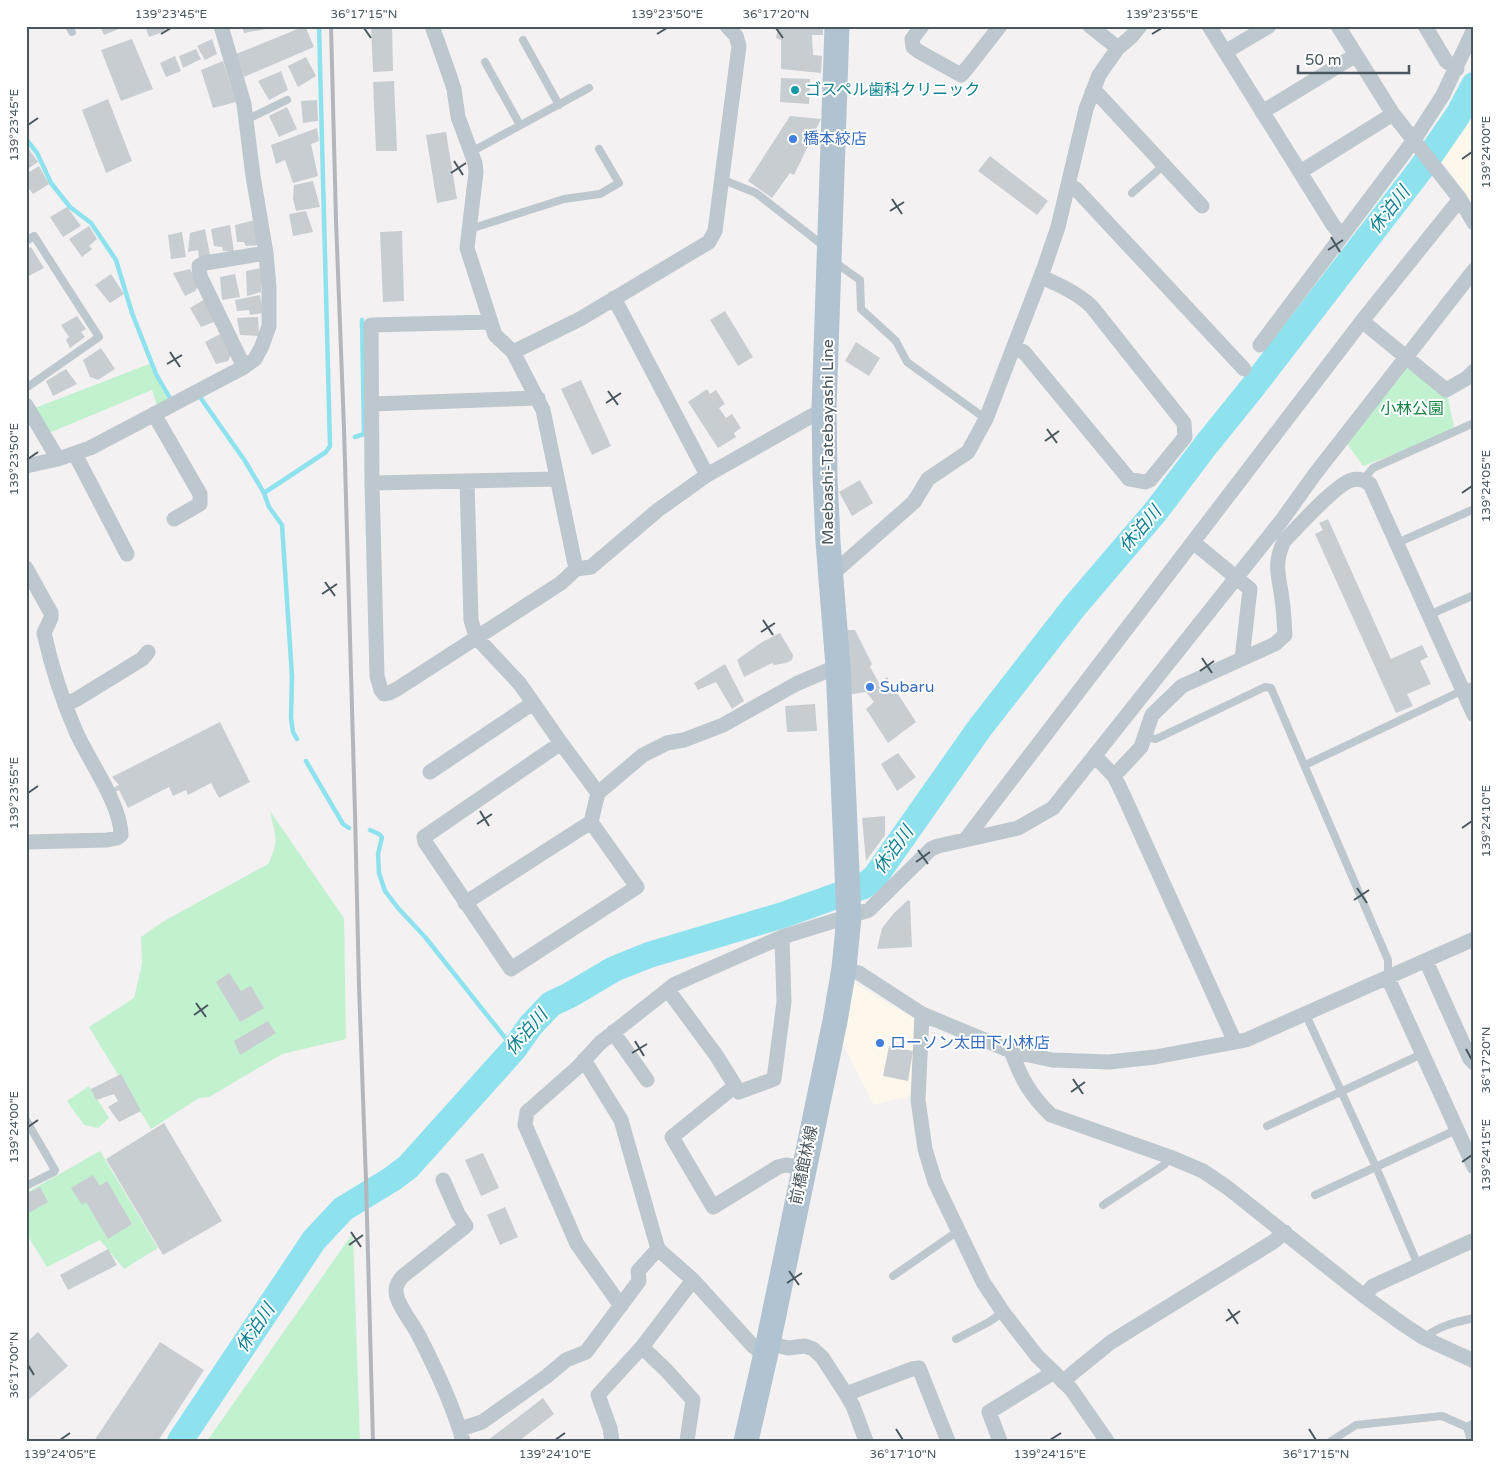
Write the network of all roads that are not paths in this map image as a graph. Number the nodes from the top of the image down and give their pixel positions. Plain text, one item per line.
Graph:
1 (220, 26) edge
2 (432, 26) edge
3 (837, 26) edge
4 (922, 26) edge
5 (1000, 26) edge
6 (1090, 26) edge
7 (1140, 26) edge
8 (1209, 26) edge
9 (1268, 26) edge
10 (1338, 26) edge
11 (1425, 26) edge
12 (730, 27) edge
13 (1474, 29) edge
14 (523, 40) dead end
15 (1118, 48) junction
16 (1225, 52) junction
17 (1356, 55) junction
18 (485, 62) dead end
19 (1457, 68) junction
20 (589, 88) dead end
21 (1092, 92) junction
22 (287, 100) dead end
23 (559, 104) junction
24 (1262, 112) junction
25 (1393, 114) junction
26 (246, 120) junction
27 (520, 125) junction
28 (1418, 145) junction
29 (599, 149) dead end
30 (471, 152) junction
31 (1164, 165) junction
32 (1300, 172) junction
33 (721, 179) junction
34 (1068, 185) junction
35 (1132, 193) dead end
36 (1460, 199) junction
37 (1202, 206) dead end
38 (1474, 223) edge
39 (470, 229) junction
40 (1342, 236) junction
41 (26, 241) edge
42 (266, 253) junction
43 (830, 255) junction
44 (1474, 270) edge
45 (1041, 277) junction
46 (614, 298) junction
47 (1362, 321) junction
48 (491, 322) junction
49 (1260, 345) dead end
50 (1014, 348) junction
51 (513, 352) junction
52 (1406, 357) junction
53 (244, 367) junction
54 (1244, 369) dead end
55 (1474, 371) edge
56 (26, 388) edge
57 (538, 398) junction
58 (372, 404) junction
59 (26, 406) edge
60 (824, 409) junction
61 (154, 414) junction
62 (986, 419) junction
63 (1474, 423) edge
64 (75, 454) junction
65 (58, 459) junction
66 (26, 466) edge
67 (707, 475) junction
68 (556, 479) junction
69 (1363, 480) junction
70 (467, 481) junction
71 (372, 483) junction
72 (1474, 509) edge
73 (174, 520) dead end
74 (1193, 542) junction
75 (1397, 543) junction
76 (127, 554) dead end
77 (26, 568) edge
78 (576, 569) junction
79 (830, 575) junction
80 (1237, 577) junction
81 (1474, 595) edge
82 (1429, 615) junction
83 (476, 637) junction
84 (148, 652) dead end
85 (1242, 659) junction
86 (838, 666) junction
87 (1468, 688) edge
88 (533, 703) junction
89 (65, 705) junction
90 (1474, 714) edge
91 (1144, 737) junction
92 (561, 743) junction
93 (1095, 756) junction
94 (1305, 765) junction
95 (430, 772) dead end
96 (1114, 776) junction
97 (598, 793) junction
98 (591, 822) junction
99 (965, 840) junction
100 (26, 842) edge
101 (465, 904) junction
102 (849, 905) junction
103 (782, 937) junction
104 (1474, 939) edge
105 (1426, 961) junction
106 (844, 968) junction
107 (1388, 978) junction
108 (668, 990) junction
109 (922, 1014) junction
110 (1306, 1015) junction
111 (613, 1032) junction
112 (1235, 1042) junction
113 (1011, 1051) junction
114 (1422, 1054) junction
115 (584, 1060) junction
116 (1474, 1063) edge
117 (647, 1080) dead end
118 (735, 1086) junction
119 (1341, 1092) junction
120 (26, 1120) edge
121 (1268, 1126) dead end
122 (1456, 1130) junction
123 (1170, 1156) junction
124 (1376, 1167) junction
125 (1474, 1167) edge
126 (804, 1168) junction
127 (443, 1180) dead end
128 (26, 1186) edge
129 (1315, 1195) dead end
130 (1103, 1205) dead end
131 (958, 1231) junction
132 (1284, 1232) junction
133 (1474, 1240) edge
134 (658, 1249) junction
135 (1418, 1265) junction
136 (893, 1276) dead end
137 (693, 1280) junction
138 (1364, 1296) junction
139 (620, 1306) junction
140 (1002, 1312) junction
141 (1474, 1318) edge
142 (1424, 1338) junction
143 (956, 1339) dead end
144 (642, 1347) junction
145 (767, 1348) junction
146 (1474, 1360) edge
147 (1058, 1377) junction
148 (846, 1394) junction
149 (1470, 1425) edge
150 (462, 1435) edge
151 (612, 1441) edge
152 (687, 1441) edge
153 (746, 1441) edge
154 (866, 1441) edge
155 (948, 1441) edge
156 (1000, 1441) edge
157 (1107, 1441) edge
158 (1331, 1441) edge
159 (1471, 1441) edge

1 - 26 street
2 - 30 street
3 - 43 main road, Maebashi-Tatebayashi Line
4 - 5 street
6 - 15 street
7 - 15 street
8 - 16 street
9 - 16 street
10 - 17 street
11 - 19 street
12 - 33 street
13 - 19 street
14 - 23 lane
15 - 21 street
16 - 24 street
17 - 24 street
17 - 25 street
18 - 27 lane
19 - 28 street
20 - 23 lane
21 - 31 street
21 - 34 street
22 - 26 lane
23 - 27 lane
24 - 32 street
25 - 28 street
25 - 32 street
26 - 42 street
27 - 30 lane
28 - 36 street
28 - 40 street
29 - 39 lane
30 - 39 street
31 - 35 lane
31 - 37 street
32 - 40 street
33 - 43 lane
33 - 46 street
34 - 45 street
34 - 54 street
36 - 38 street
36 - 47 street
39 - 48 street
40 - 49 street
41 - 56 lane
42 - 53 street
42 - 53 street
43 - 60 main road, Maebashi-Tatebayashi Line
43 - 62 lane
44 - 52 street
45 - 50 street
45 - 50 street
46 - 51 street
46 - 67 street
47 - 52 street
47 - 74 street
48 - 51 street
48 - 58 street
50 - 62 street
51 - 57 street
52 - 55 street
52 - 80 street
53 - 61 street
57 - 58 street
57 - 68 street
58 - 71 street
59 - 65 street
60 - 67 street
60 - 79 main road, Maebashi-Tatebayashi Line
61 - 64 street
61 - 73 street
62 - 79 street
63 - 69 lane
64 - 65 street
64 - 76 street
65 - 66 street
67 - 78 street
68 - 70 street
68 - 78 street
69 - 75 street
69 - 85 street
70 - 71 street
70 - 83 street
71 - 83 street
72 - 75 lane
74 - 80 street
74 - 99 street
75 - 82 street
77 - 89 street
78 - 83 street
79 - 86 main road, Maebashi-Tatebayashi Line
80 - 85 street
80 - 93 street
81 - 82 lane
82 - 87 street
83 - 88 street
84 - 89 street
85 - 91 street
86 - 97 street
86 - 102 main road, Maebashi-Tatebayashi Line
87 - 90 street
87 - 94 lane
88 - 92 street
88 - 95 street
89 - 100 street
91 - 94 lane
91 - 96 street
92 - 97 street
92 - 101 street
93 - 96 street
93 - 99 street
94 - 107 lane
96 - 112 street
97 - 98 street
98 - 101 street
98 - 101 street
99 - 102 street
102 - 103 street
102 - 106 main road, 前橋館林線
103 - 108 street
103 - 118 street
104 - 105 street
105 - 107 street
105 - 116 street
106 - 109 street
106 - 126 main road, 前橋館林線
107 - 110 street
107 - 114 street
108 - 111 street
108 - 118 street
109 - 113 street
109 - 131 street
110 - 112 street
110 - 119 lane
111 - 115 street
111 - 117 street
112 - 113 street
113 - 123 street
114 - 119 lane
114 - 122 street
115 - 134 street
115 - 139 street
118 - 126 street
119 - 121 lane
119 - 124 lane
120 - 128 lane
122 - 124 lane
122 - 125 street
123 - 130 lane
123 - 132 street
124 - 129 lane
124 - 135 lane
126 - 145 main road, 前橋館林線
127 - 150 street
131 - 136 lane
131 - 140 street
132 - 138 street
132 - 147 street
133 - 135 street
134 - 137 street
134 - 139 street
135 - 138 street
137 - 144 street
137 - 145 street
138 - 142 street
139 - 150 street
140 - 143 lane
140 - 147 street
141 - 142 lane
142 - 146 street
144 - 151 street
144 - 152 street
145 - 148 street
145 - 153 main road, 前橋館林線
147 - 156 street
147 - 157 street
148 - 154 street
148 - 155 street
149 - 158 lane
149 - 159 lane

